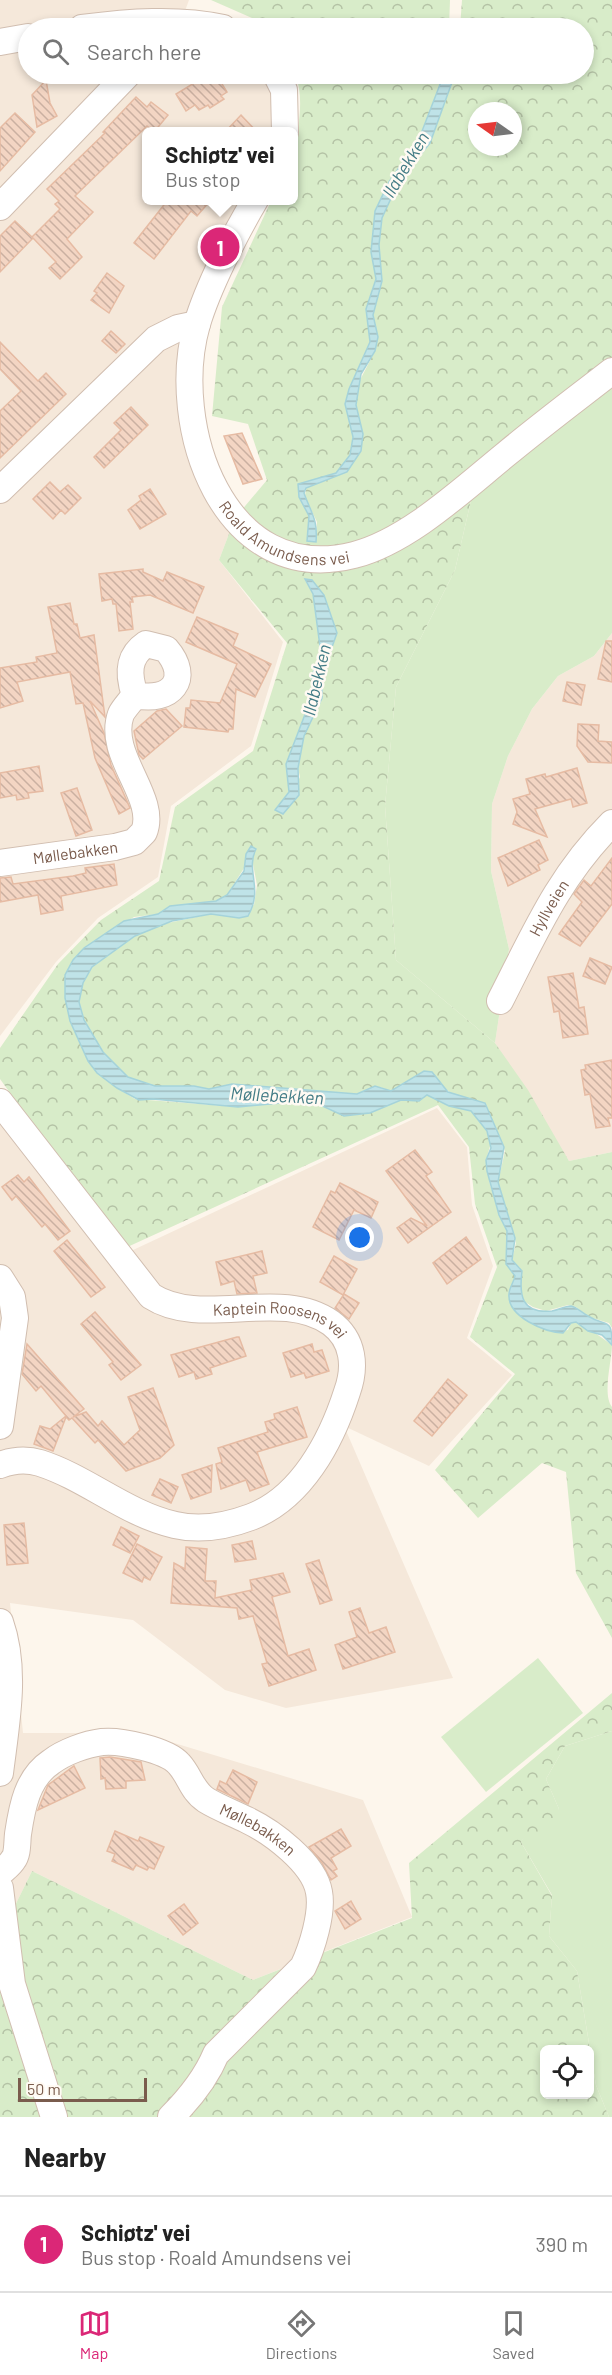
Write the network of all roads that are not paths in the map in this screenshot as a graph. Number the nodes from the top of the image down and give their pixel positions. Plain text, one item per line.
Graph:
1 (18, 39) edge
2 (0, 42) edge
3 (118, 84) edge
4 (281, 84) edge
5 (285, 127) edge
6 (253, 205) edge
7 (0, 207) edge
8 (197, 324) junction
9 (612, 371) edge
10 (0, 490) edge
11 (135, 695) dead end
12 (612, 823) edge
13 (0, 863) edge
14 (500, 1001) dead end
15 (0, 1102) edge
16 (0, 1278) edge
17 (0, 1426) edge
18 (0, 1465) edge
19 (0, 1622) edge
20 (0, 1773) edge
21 (0, 1873) edge
22 (0, 1888) edge
23 (54, 2117) edge
24 (171, 2117) edge

1 - 2 street
3 - 7 street
4 - 5 street
6 - 8 street, Roald Amundsens vei
8 - 9 street, Roald Amundsens vei
8 - 10 street
11 - 13 street, Møllebakken
12 - 14 street, Hyllveien
15 - 18 street, Kaptein Roosens vei
16 - 17 street
19 - 20 street
21 - 24 street, Møllebakken
22 - 23 street

